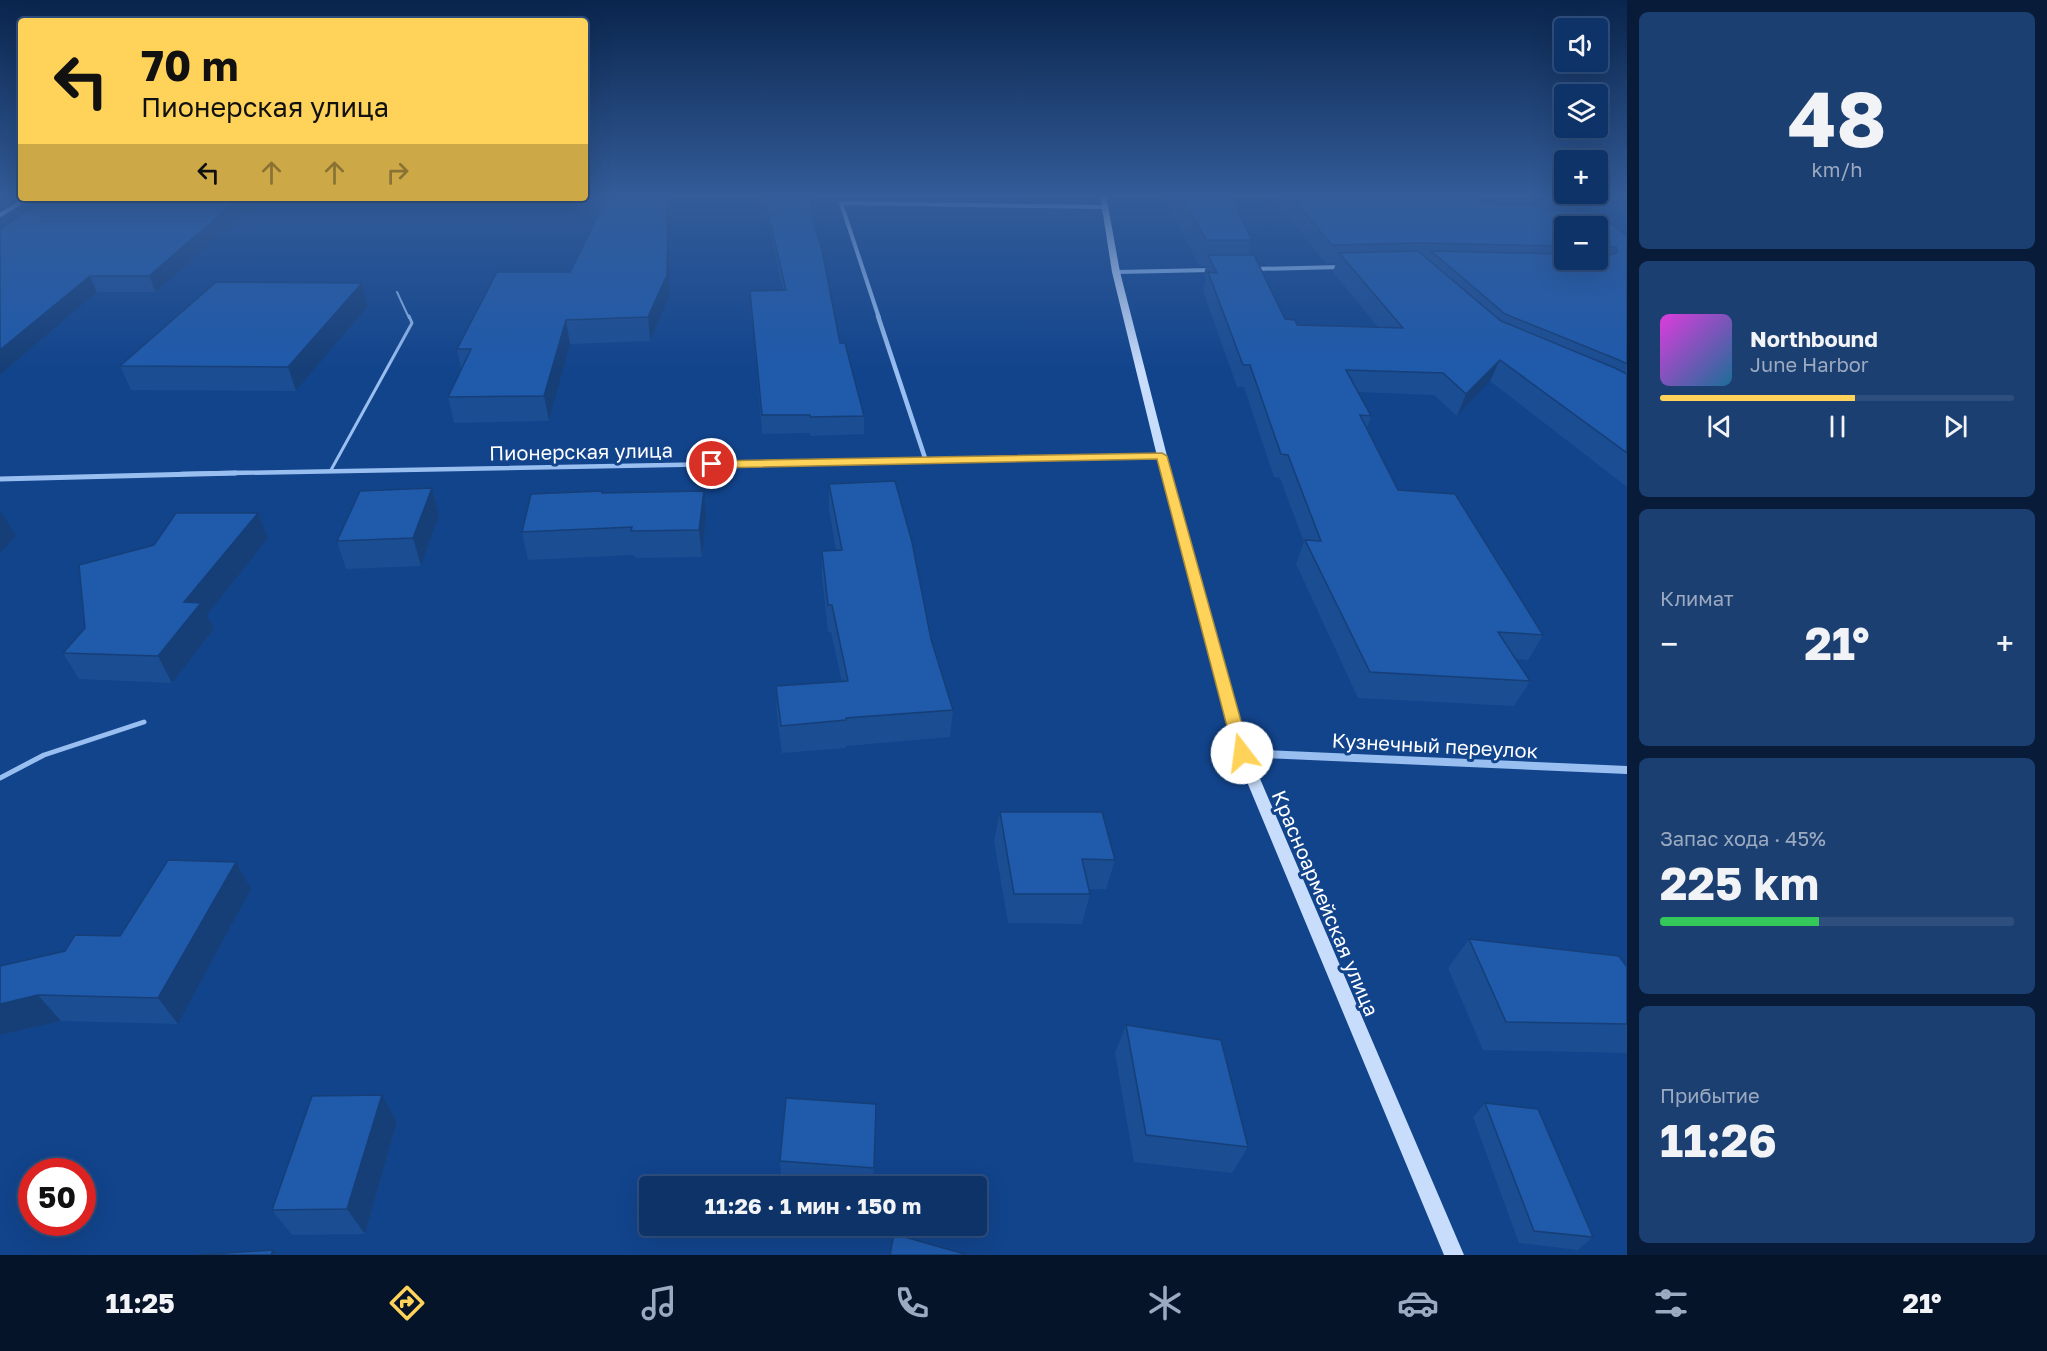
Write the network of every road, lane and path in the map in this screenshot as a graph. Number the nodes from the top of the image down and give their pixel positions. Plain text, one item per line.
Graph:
1 (858, 254) edge
2 (1113, 254) edge
3 (1342, 267) edge
4 (1247, 269) edge
5 (1223, 270) edge
6 (1116, 272) junction
7 (397, 292) dead end
8 (1162, 456) junction
9 (926, 461) junction
10 (331, 470) junction
11 (0, 479) edge
12 (144, 722) dead end
13 (1242, 753) junction
14 (1627, 770) edge
15 (0, 778) edge
16 (1454, 1255) edge

1 - 9 street
2 - 6 main road, Красноармейская улица
3 - 4 street
5 - 6 street
6 - 8 main road, Красноармейская улица
7 - 10 lane
8 - 9 street, Пионерская улица
8 - 13 main road, Красноармейская улица
9 - 10 street, Пионерская улица
10 - 11 street, Пионерская улица
12 - 15 lane
13 - 14 street, Кузнечный переулок
13 - 16 main road, Красноармейская улица

